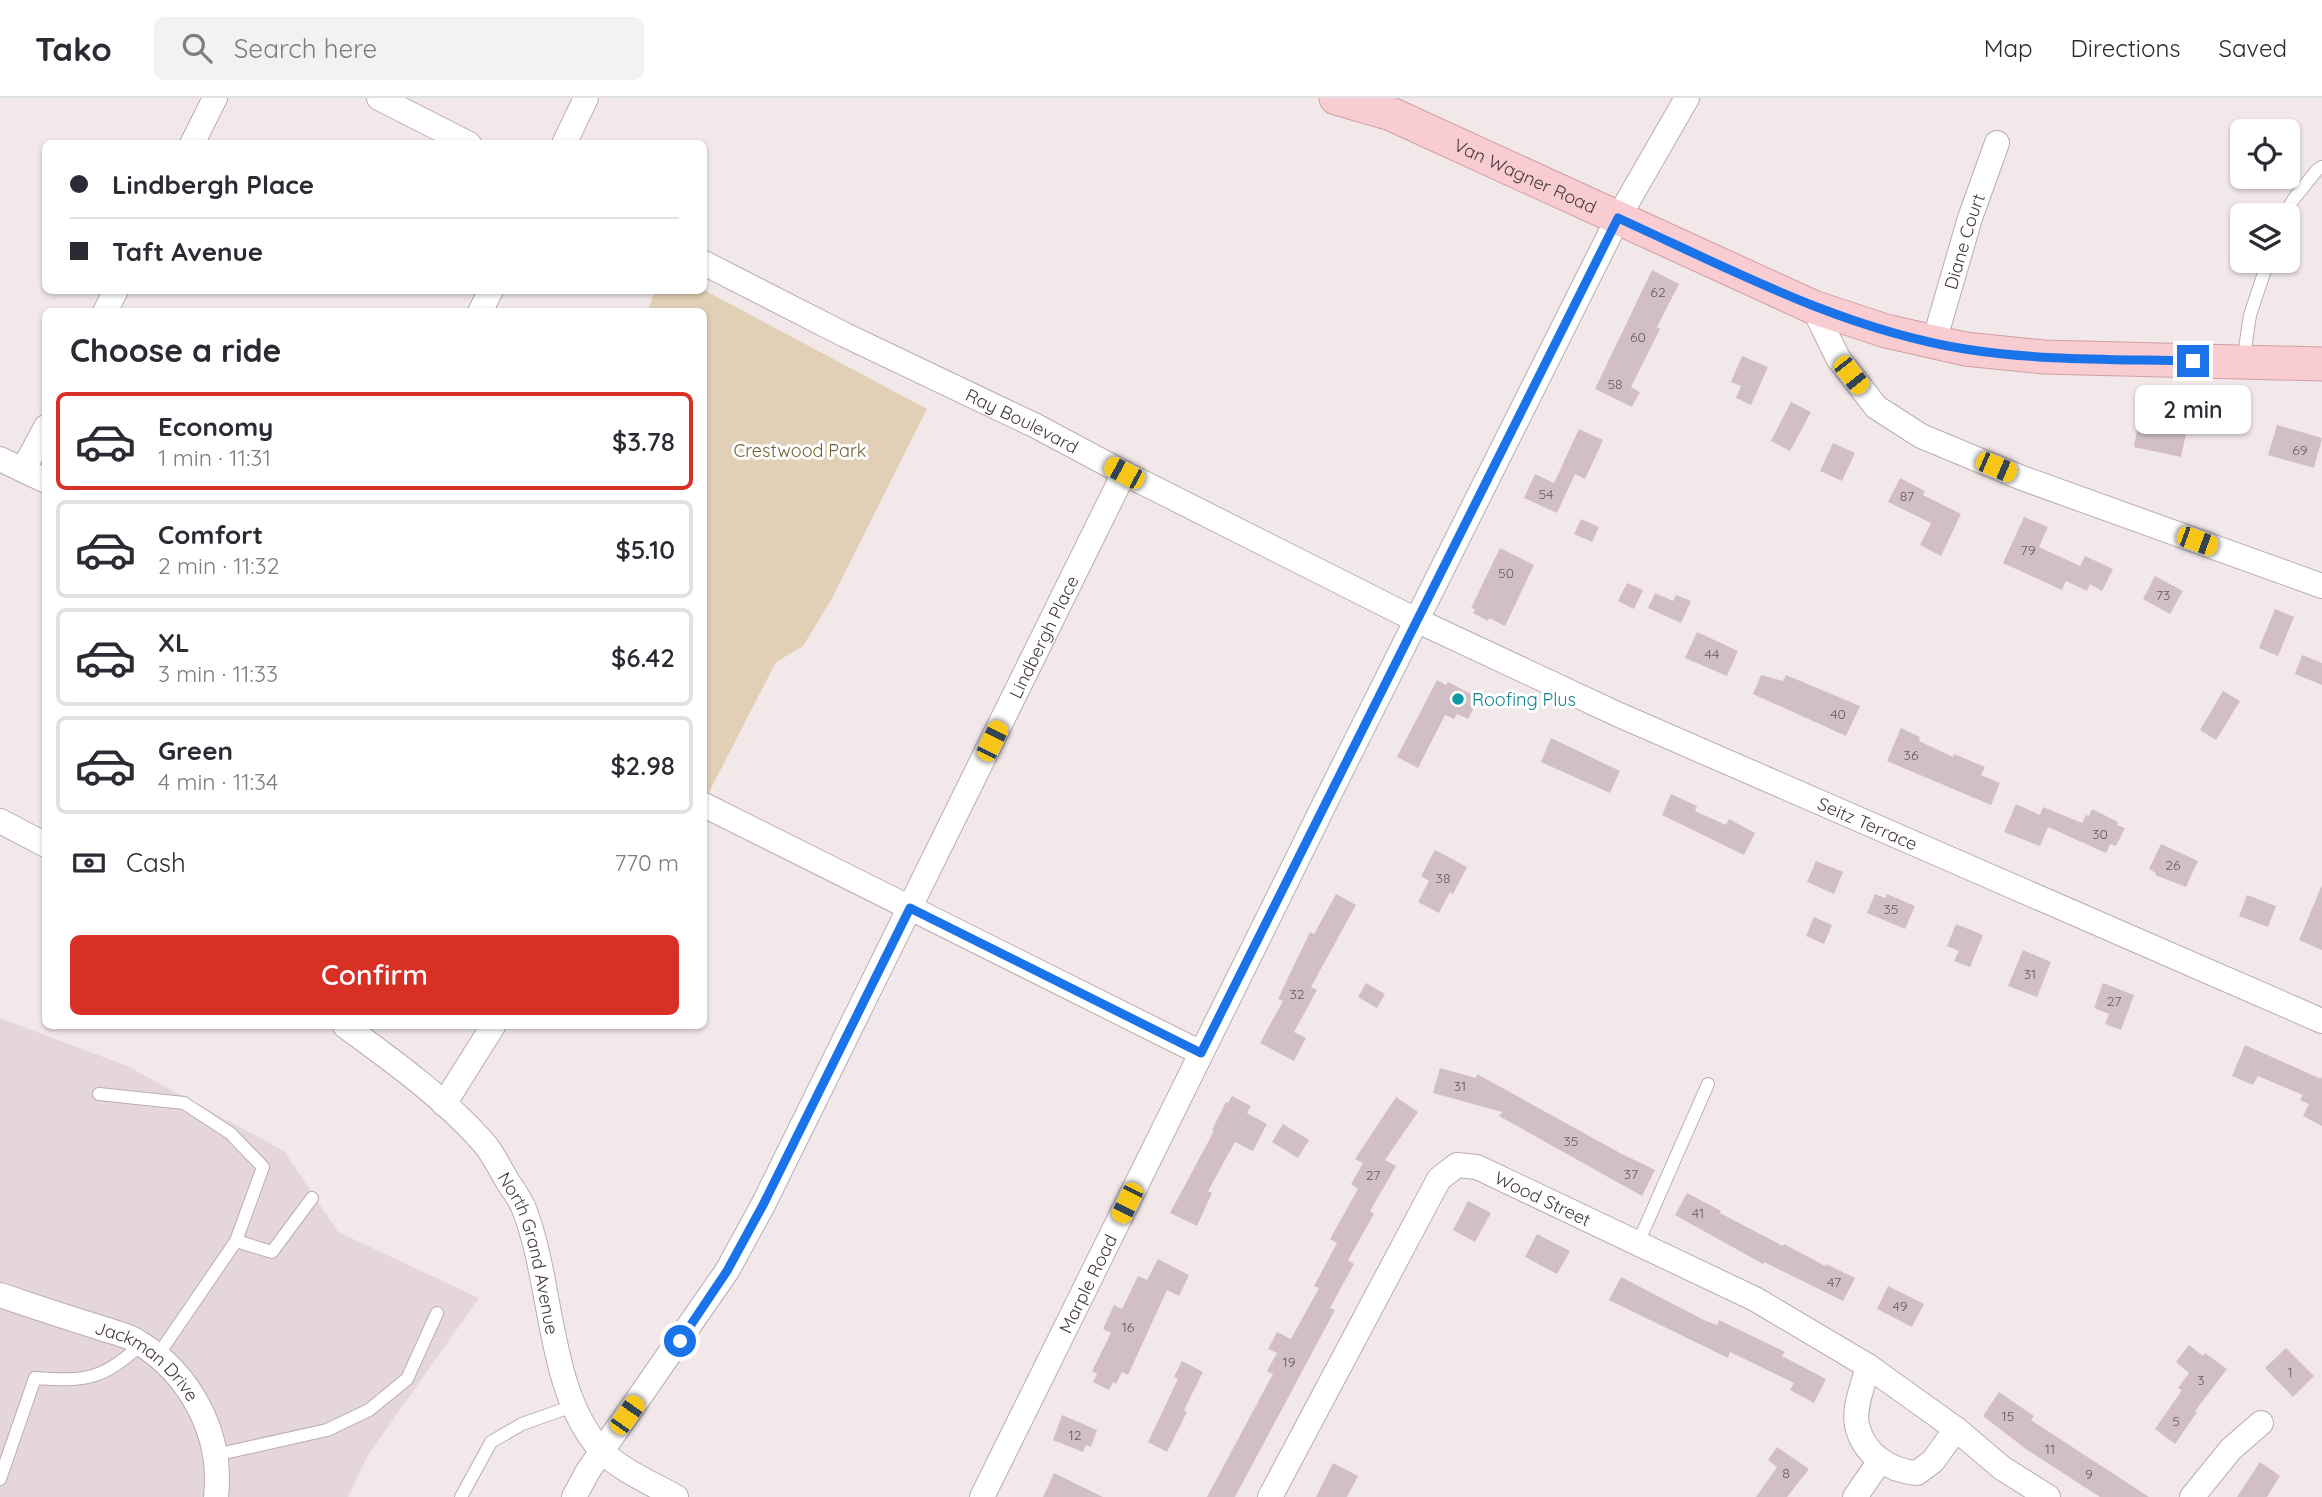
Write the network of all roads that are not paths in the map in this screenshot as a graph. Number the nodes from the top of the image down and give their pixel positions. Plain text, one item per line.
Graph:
1 (215, 98) edge
2 (380, 98) edge
3 (586, 98) edge
4 (1336, 98) edge
5 (1687, 98) edge
6 (1395, 106) edge
7 (194, 140) edge
8 (461, 140) edge
9 (566, 140) edge
10 (1997, 143) dead end
11 (2322, 167) edge
12 (2291, 203) edge
13 (1618, 218) junction
14 (707, 265) edge
15 (2264, 273) edge
16 (1813, 307) junction
17 (1934, 342) junction
18 (2243, 362) junction
19 (2322, 364) edge
20 (42, 434) edge
21 (0, 459) edge
22 (23, 470) junction
23 (1124, 473) junction
24 (42, 479) edge
25 (2322, 586) edge
26 (1416, 620) junction
27 (707, 806) edge
28 (0, 821) edge
29 (42, 843) edge
30 (910, 908) junction
31 (2322, 1021) edge
32 (349, 1029) edge
33 (491, 1029) edge
34 (1201, 1053) junction
35 (1708, 1084) dead end
36 (99, 1094) dead end
37 (444, 1104) junction
38 (312, 1198) dead end
39 (236, 1241) junction
40 (1638, 1244) junction
41 (0, 1295) edge
42 (437, 1313) dead end
43 (150, 1350) junction
44 (1868, 1366) junction
45 (573, 1406) junction
46 (2261, 1423) dead end
47 (1956, 1429) junction
48 (601, 1451) junction
49 (215, 1455) junction
50 (1880, 1461) junction
51 (0, 1479) edge
52 (216, 1497) edge
53 (461, 1497) edge
54 (574, 1497) edge
55 (676, 1497) edge
56 (982, 1497) edge
57 (1270, 1497) edge
58 (1855, 1497) edge
59 (2048, 1497) edge
60 (2192, 1497) edge

1 - 7 street
2 - 8 street
3 - 9 street
4 - 6 street, Van Wagner Road
5 - 13 street, Marple Road
6 - 13 street, Van Wagner Road
10 - 17 street, Diane Court
11 - 12 lane
13 - 16 street, Van Wagner Road
13 - 26 street, Marple Road
14 - 23 street, Ray Boulevard
15 - 18 lane
16 - 17 street, Van Wagner Road
16 - 25 street
17 - 18 street, Van Wagner Road
18 - 19 street, Van Wagner Road
20 - 22 street
21 - 22 street
22 - 24 street
23 - 26 street, Ray Boulevard
23 - 30 street, Lindbergh Place
26 - 31 street, Seitz Terrace
26 - 34 street, Marple Road
27 - 30 street
28 - 29 street
30 - 34 street
30 - 48 street, Lindbergh Place
32 - 37 street, North Grand Avenue
33 - 37 street
34 - 56 street, Marple Road
35 - 40 lane
36 - 39 lane
37 - 45 street, North Grand Avenue
38 - 39 lane
39 - 43 lane
40 - 44 street, Wood Street
40 - 57 street, Wood Street
41 - 43 street, Jackman Drive
42 - 49 lane
43 - 49 street, Jackman Drive
43 - 51 lane
44 - 47 street, Wood Street
44 - 50 street
45 - 48 street, North Grand Avenue
45 - 53 lane
46 - 60 street
47 - 50 street
47 - 59 street, Wood Street
48 - 54 street, Lindbergh Place
48 - 55 street, North Grand Avenue
49 - 52 street, Jackman Drive
50 - 58 street

